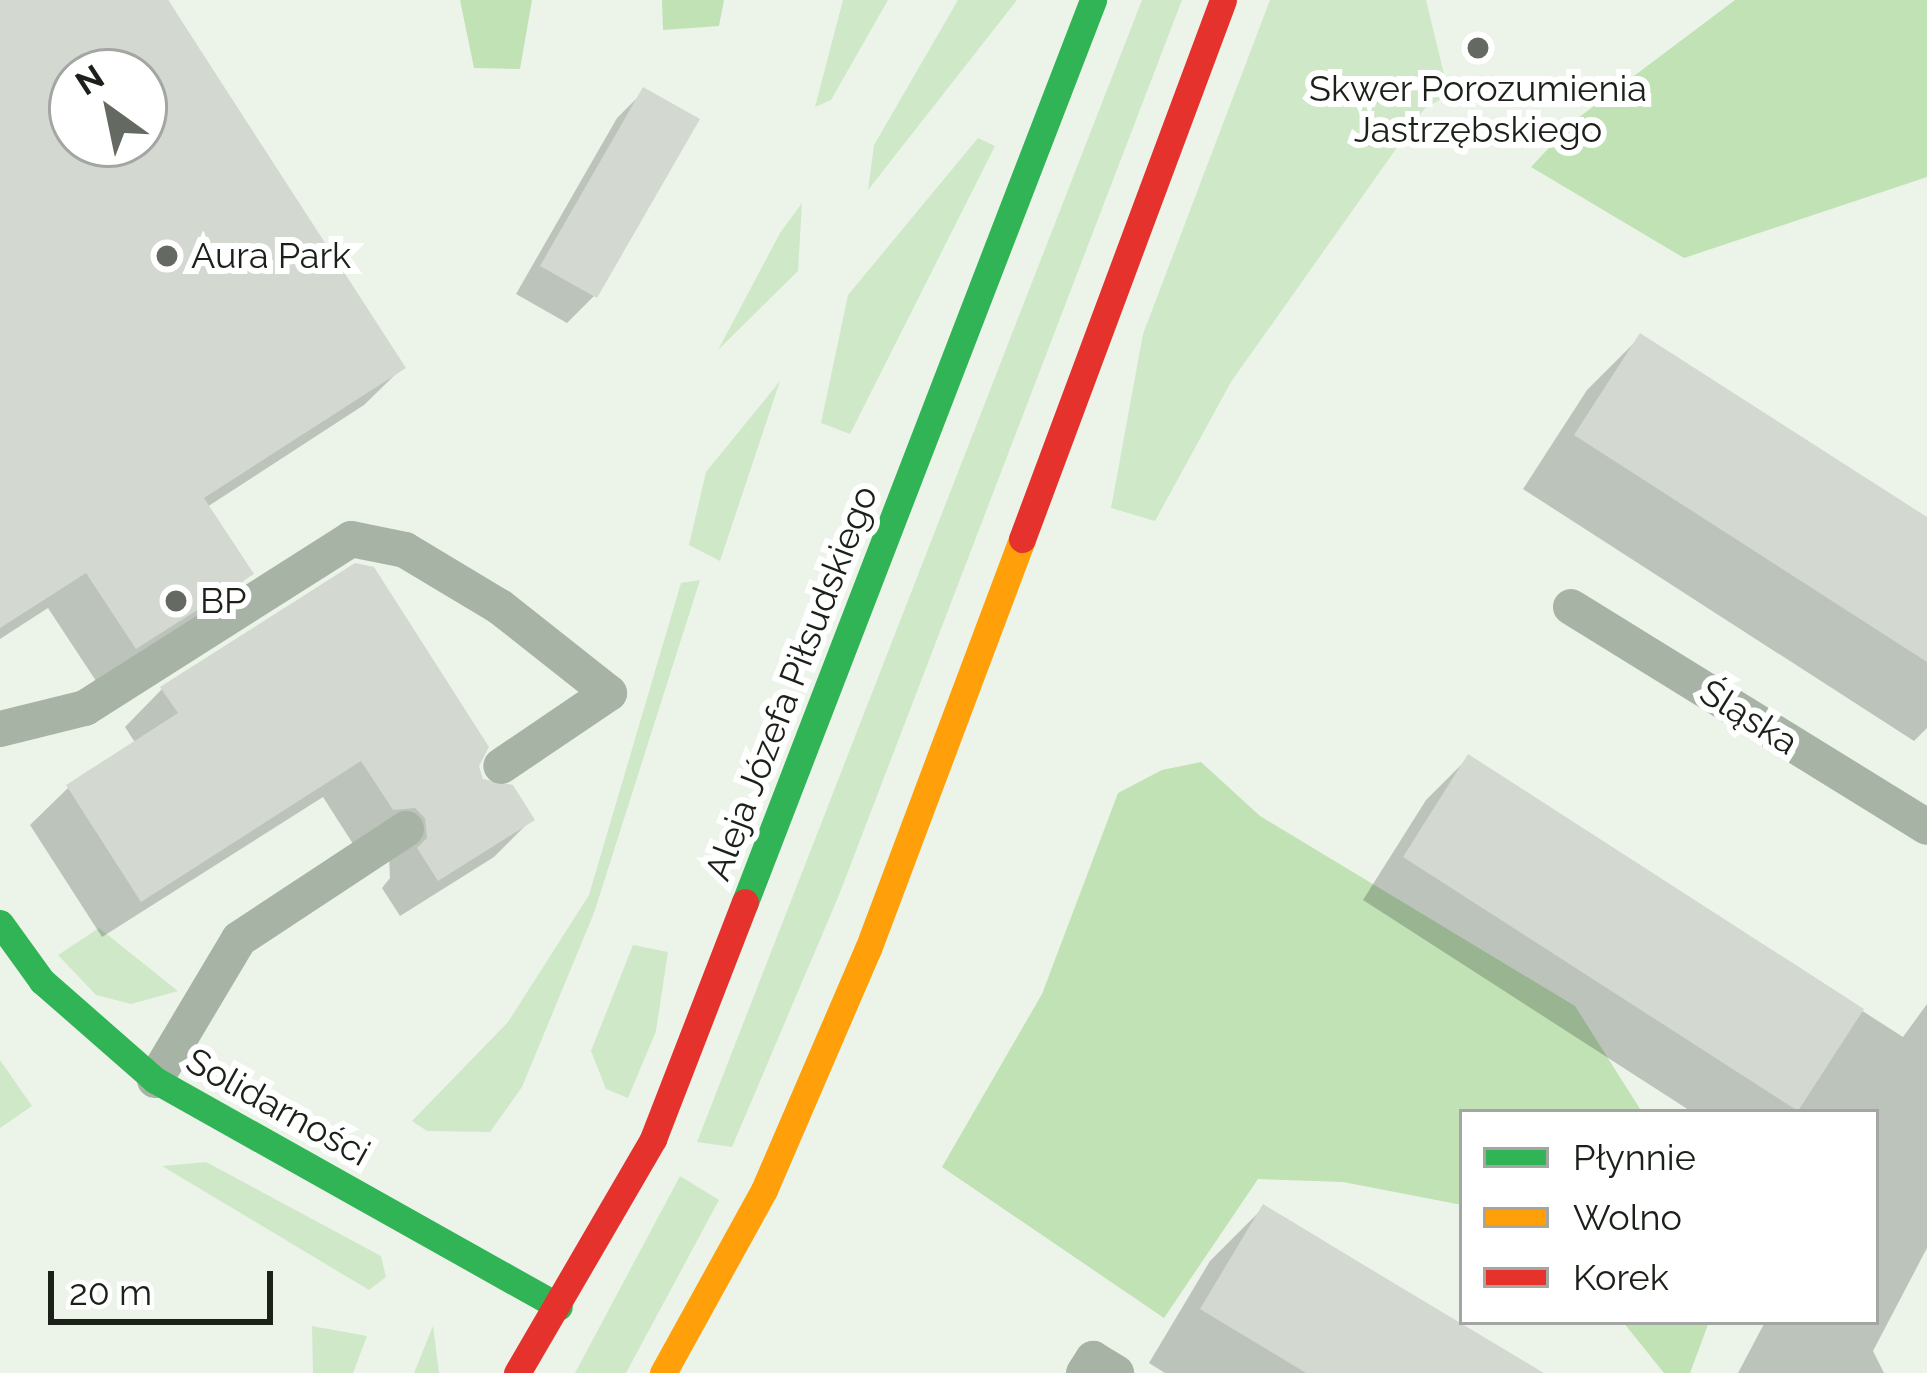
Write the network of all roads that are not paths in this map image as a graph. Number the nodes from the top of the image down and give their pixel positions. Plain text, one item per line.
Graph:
1 (1093, 0) edge
2 (1223, 0) edge
3 (1571, 607) dead end
4 (0, 729) edge
5 (501, 766) dead end
6 (1927, 827) edge
7 (406, 830) dead end
8 (0, 923) edge
9 (155, 1080) junction
10 (559, 1307) junction
11 (517, 1373) edge
12 (663, 1373) edge
13 (1084, 1373) edge
14 (1117, 1373) edge

1 - 10 main road, Aleja Józefa Piłsudskiego
2 - 12 main road
3 - 6 lane, Śląska
4 - 5 lane
7 - 9 lane
8 - 9 main road, Solidarności
9 - 10 main road, Solidarności
10 - 11 main road, Aleja Józefa Piłsudskiego
13 - 14 lane

